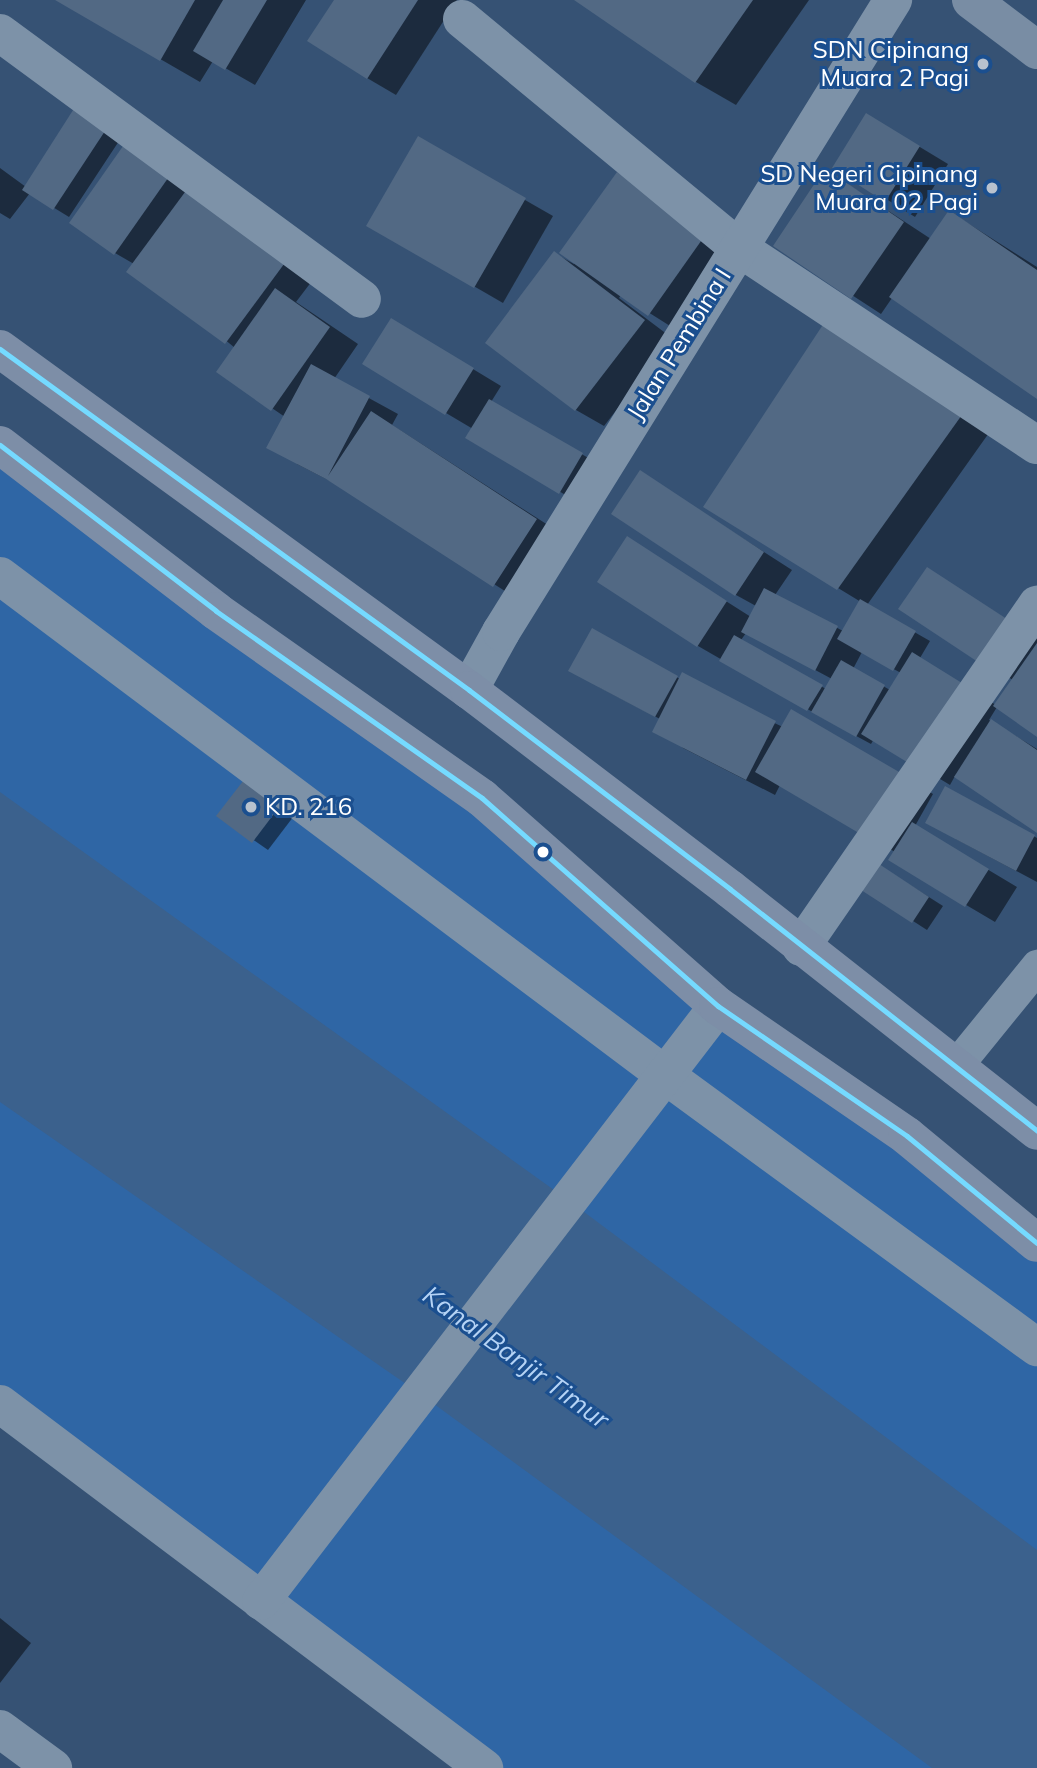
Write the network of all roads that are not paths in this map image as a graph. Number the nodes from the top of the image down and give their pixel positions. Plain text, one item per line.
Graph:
1 (893, 0) edge
2 (971, 0) edge
3 (462, 19) dead end
4 (0, 33) edge
5 (1037, 50) edge
6 (739, 248) junction
7 (362, 299) dead end
8 (0, 349) edge
9 (0, 445) edge
10 (1037, 445) edge
11 (0, 576) edge
12 (1037, 605) edge
13 (469, 690) junction
14 (801, 947) junction
15 (1037, 966) edge
16 (718, 1006) junction
17 (954, 1068) junction
18 (665, 1075) junction
19 (1037, 1131) edge
20 (1037, 1242) edge
21 (1037, 1347) edge
22 (0, 1405) edge
23 (271, 1586) junction
24 (0, 1729) edge
25 (52, 1768) edge
26 (484, 1768) edge

1 - 6 street, Jalan Pembina I
2 - 5 street
3 - 6 street
4 - 7 street
6 - 10 street
6 - 13 street, Jalan Pembina I
8 - 13 main road
9 - 16 main road
11 - 18 street
12 - 14 street
13 - 14 main road
14 - 17 main road
15 - 17 lane
16 - 18 street
16 - 20 main road
17 - 19 main road
18 - 21 street
18 - 23 street
22 - 23 street
23 - 26 street
24 - 25 street

